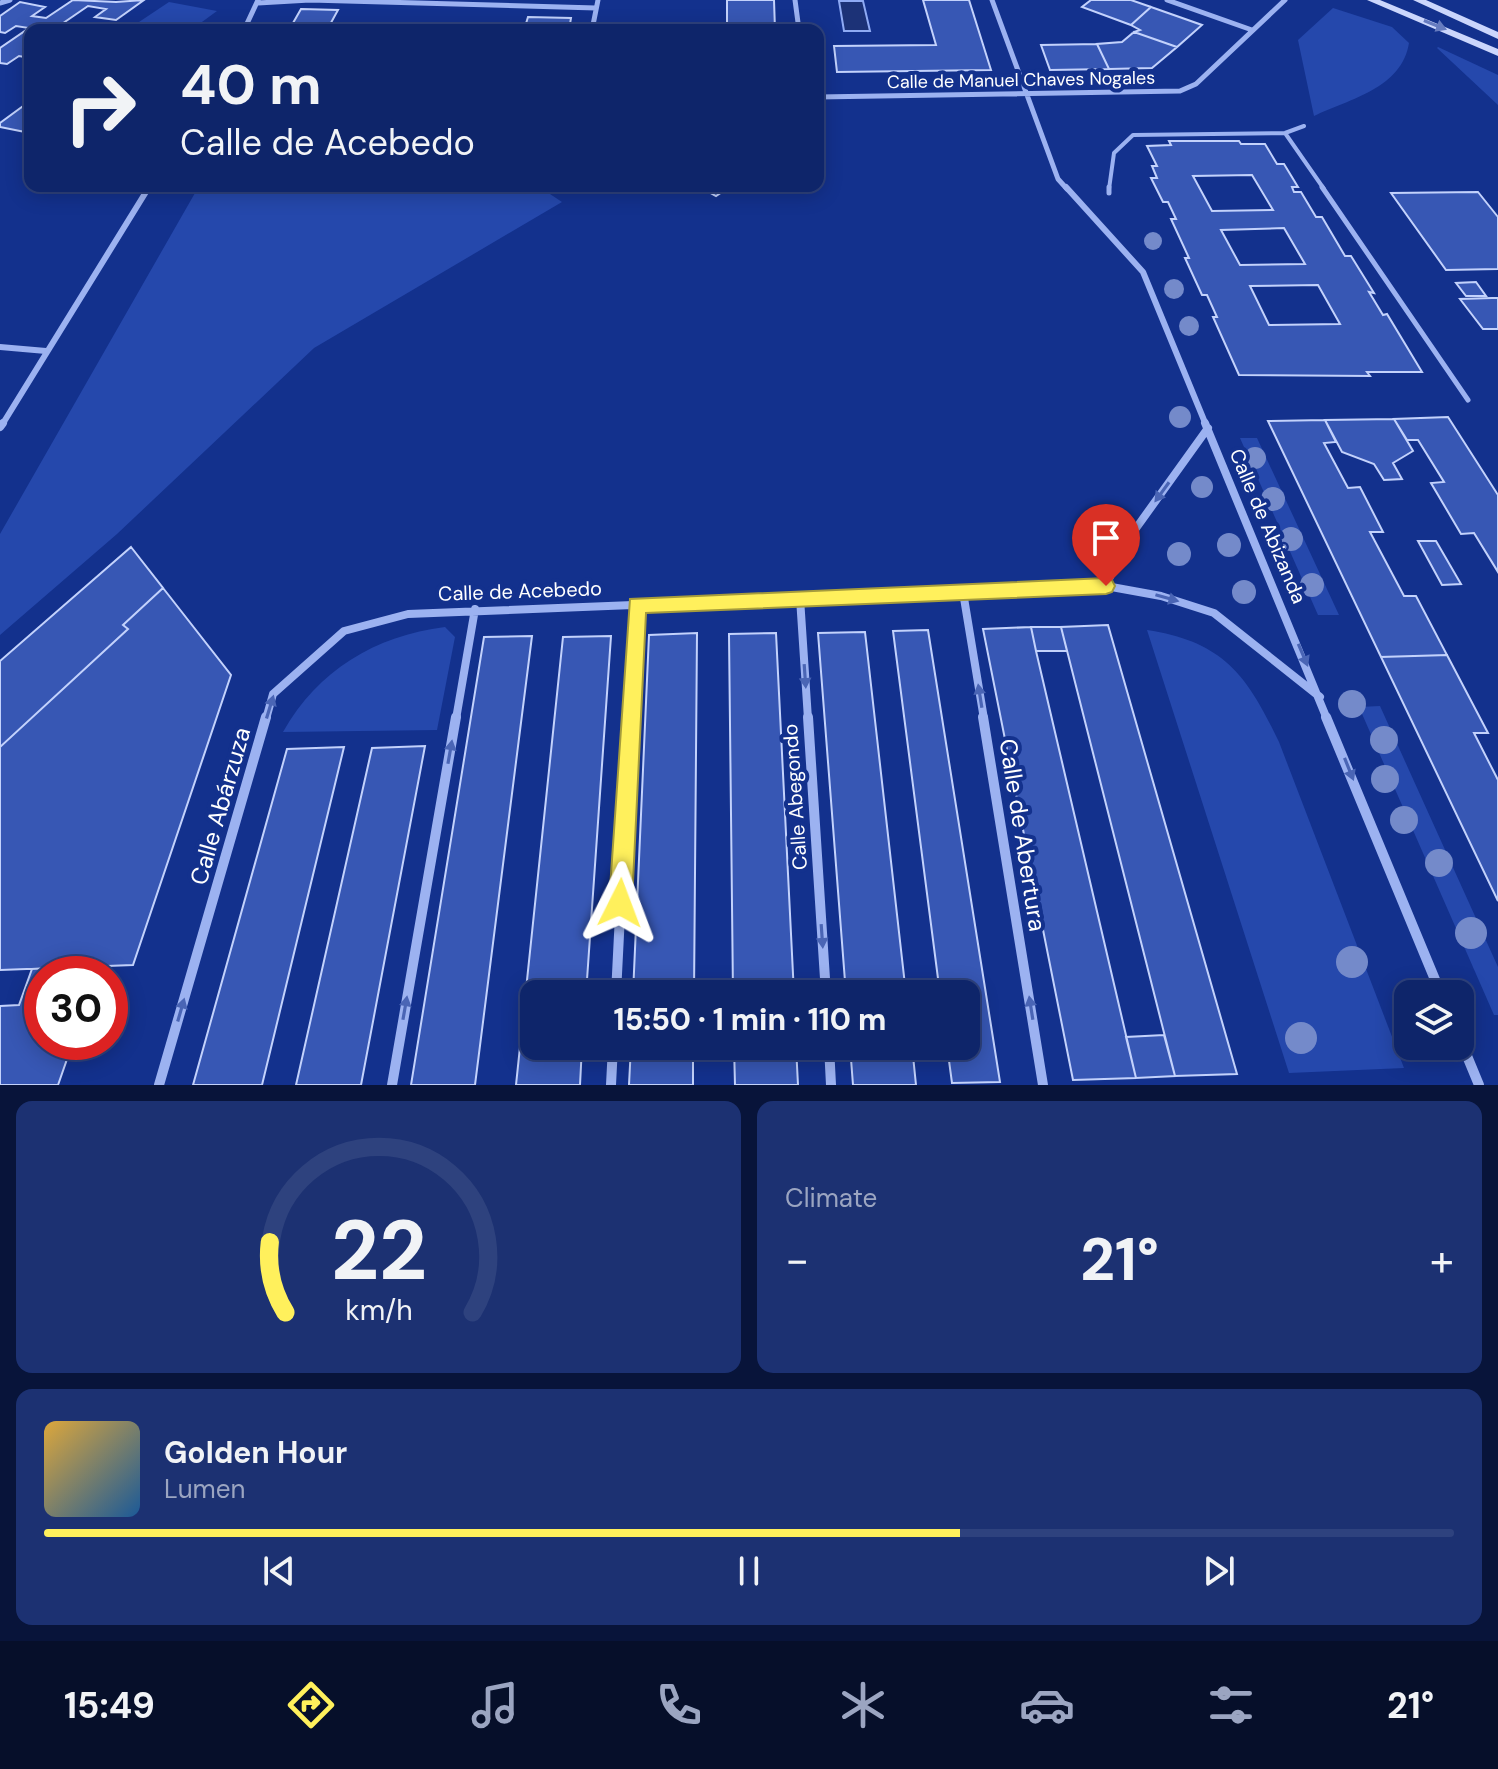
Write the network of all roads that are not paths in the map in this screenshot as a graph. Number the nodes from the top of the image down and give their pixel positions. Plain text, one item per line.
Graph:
1 (10, 0) edge
2 (598, 0) edge
3 (795, 0) edge
4 (992, 0) edge
5 (1167, 0) edge
6 (1285, 0) edge
7 (1372, 0) edge
8 (1418, 0) edge
9 (258, 1) edge
10 (0, 3) edge
11 (596, 8) junction
12 (247, 24) edge
13 (593, 24) edge
14 (798, 24) edge
15 (1252, 30) junction
16 (1498, 36) edge
17 (1498, 53) edge
18 (1027, 94) junction
19 (824, 97) edge
20 (1304, 126) dead end
21 (1285, 133) junction
22 (146, 192) edge
23 (1109, 193) dead end
24 (0, 347) edge
25 (46, 351) junction
26 (1468, 400) dead end
27 (0, 427) edge
28 (1208, 428) junction
29 (1106, 586) junction
30 (963, 592) junction
31 (800, 598) junction
32 (636, 605) junction
33 (475, 609) junction
34 (408, 614) joint
35 (1320, 697) junction
36 (617, 980) edge
37 (825, 980) edge
38 (1435, 980) edge
39 (612, 1060) edge
40 (830, 1060) edge
41 (1469, 1060) edge
42 (159, 1085) edge
43 (392, 1085) edge
44 (611, 1085) edge
45 (831, 1085) edge
46 (1043, 1085) edge
47 (1479, 1085) edge

1 - 10 street
2 - 11 street
3 - 14 street
4 - 18 street, Calle de Abizanda
5 - 15 street
6 - 15 street, Calle de Manuel Chaves Nogales
7 -> 17 street
8 - 16 street
9 - 11 street
9 - 12 street
11 - 13 street
15 - 18 street, Calle de Manuel Chaves Nogales
18 - 19 street, Calle de Manuel Chaves Nogales
18 - 28 street, Calle de Abizanda
20 - 21 lane
21 - 23 lane
21 - 26 lane
22 - 25 street
24 - 25 street
25 - 27 street
28 -> 29 street
28 -> 35 street, Calle de Abizanda
29 - 30 street, Calle de Acebedo
29 -> 35 street, Calle de Acebedo
30 - 31 street, Calle de Acebedo
46 -> 30 street, Calle de Abertura
31 - 32 street, Calle de Acebedo
31 -> 37 street, Calle Abegondo
32 - 33 street, Calle de Acebedo
32 - 36 street
33 - 34 street, Calle de Acebedo
43 -> 33 street
42 -> 34 street, Calle Abárzuza
35 -> 38 street, Calle de Abizanda
39 - 44 street
40 - 45 street
41 - 47 street

